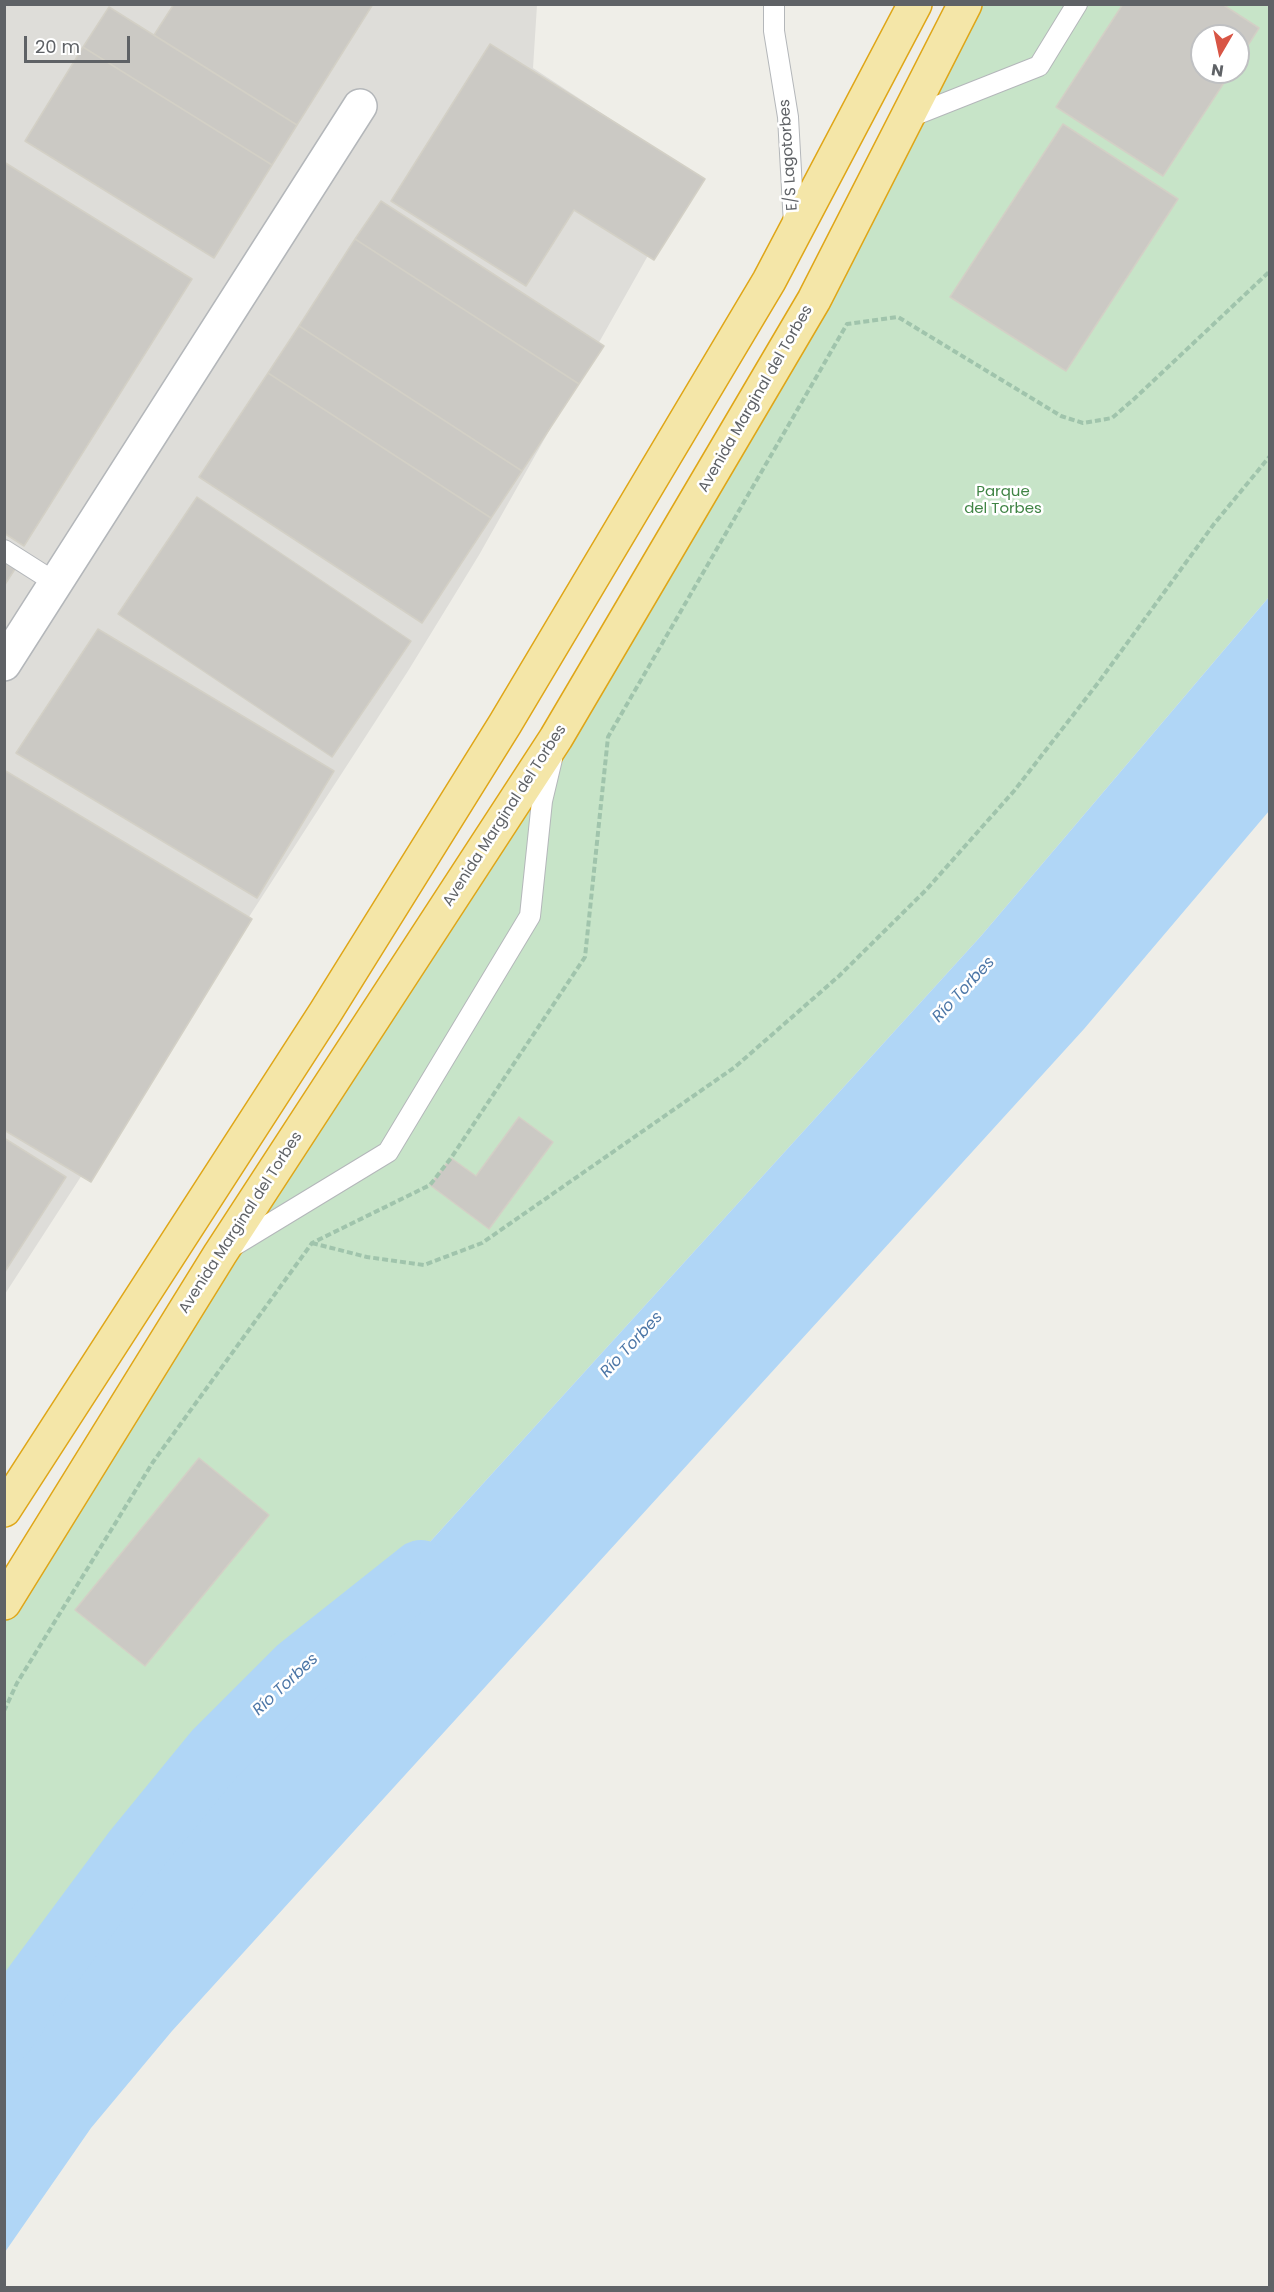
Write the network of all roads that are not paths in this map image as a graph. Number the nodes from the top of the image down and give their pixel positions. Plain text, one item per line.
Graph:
1 (774, 4) edge
2 (915, 4) edge
3 (965, 4) edge
4 (1077, 4) edge
5 (360, 106) dead end
6 (910, 117) junction
7 (794, 234) junction
8 (4, 550) edge
9 (56, 583) junction
10 (4, 663) edge
11 (556, 738) junction
12 (220, 1254) junction
13 (4, 1510) edge
14 (4, 1602) edge

1 - 7 lane, E/S Lagotorbes
2 - 7 highway
3 - 6 highway, Avenida Marginal del Torbes
4 - 6 lane
5 - 9 street
6 - 11 highway, Avenida Marginal del Torbes
7 - 13 highway
8 - 9 lane
9 - 10 street
11 - 12 highway, Avenida Marginal del Torbes
11 - 12 lane
12 - 14 highway, Avenida Marginal del Torbes

